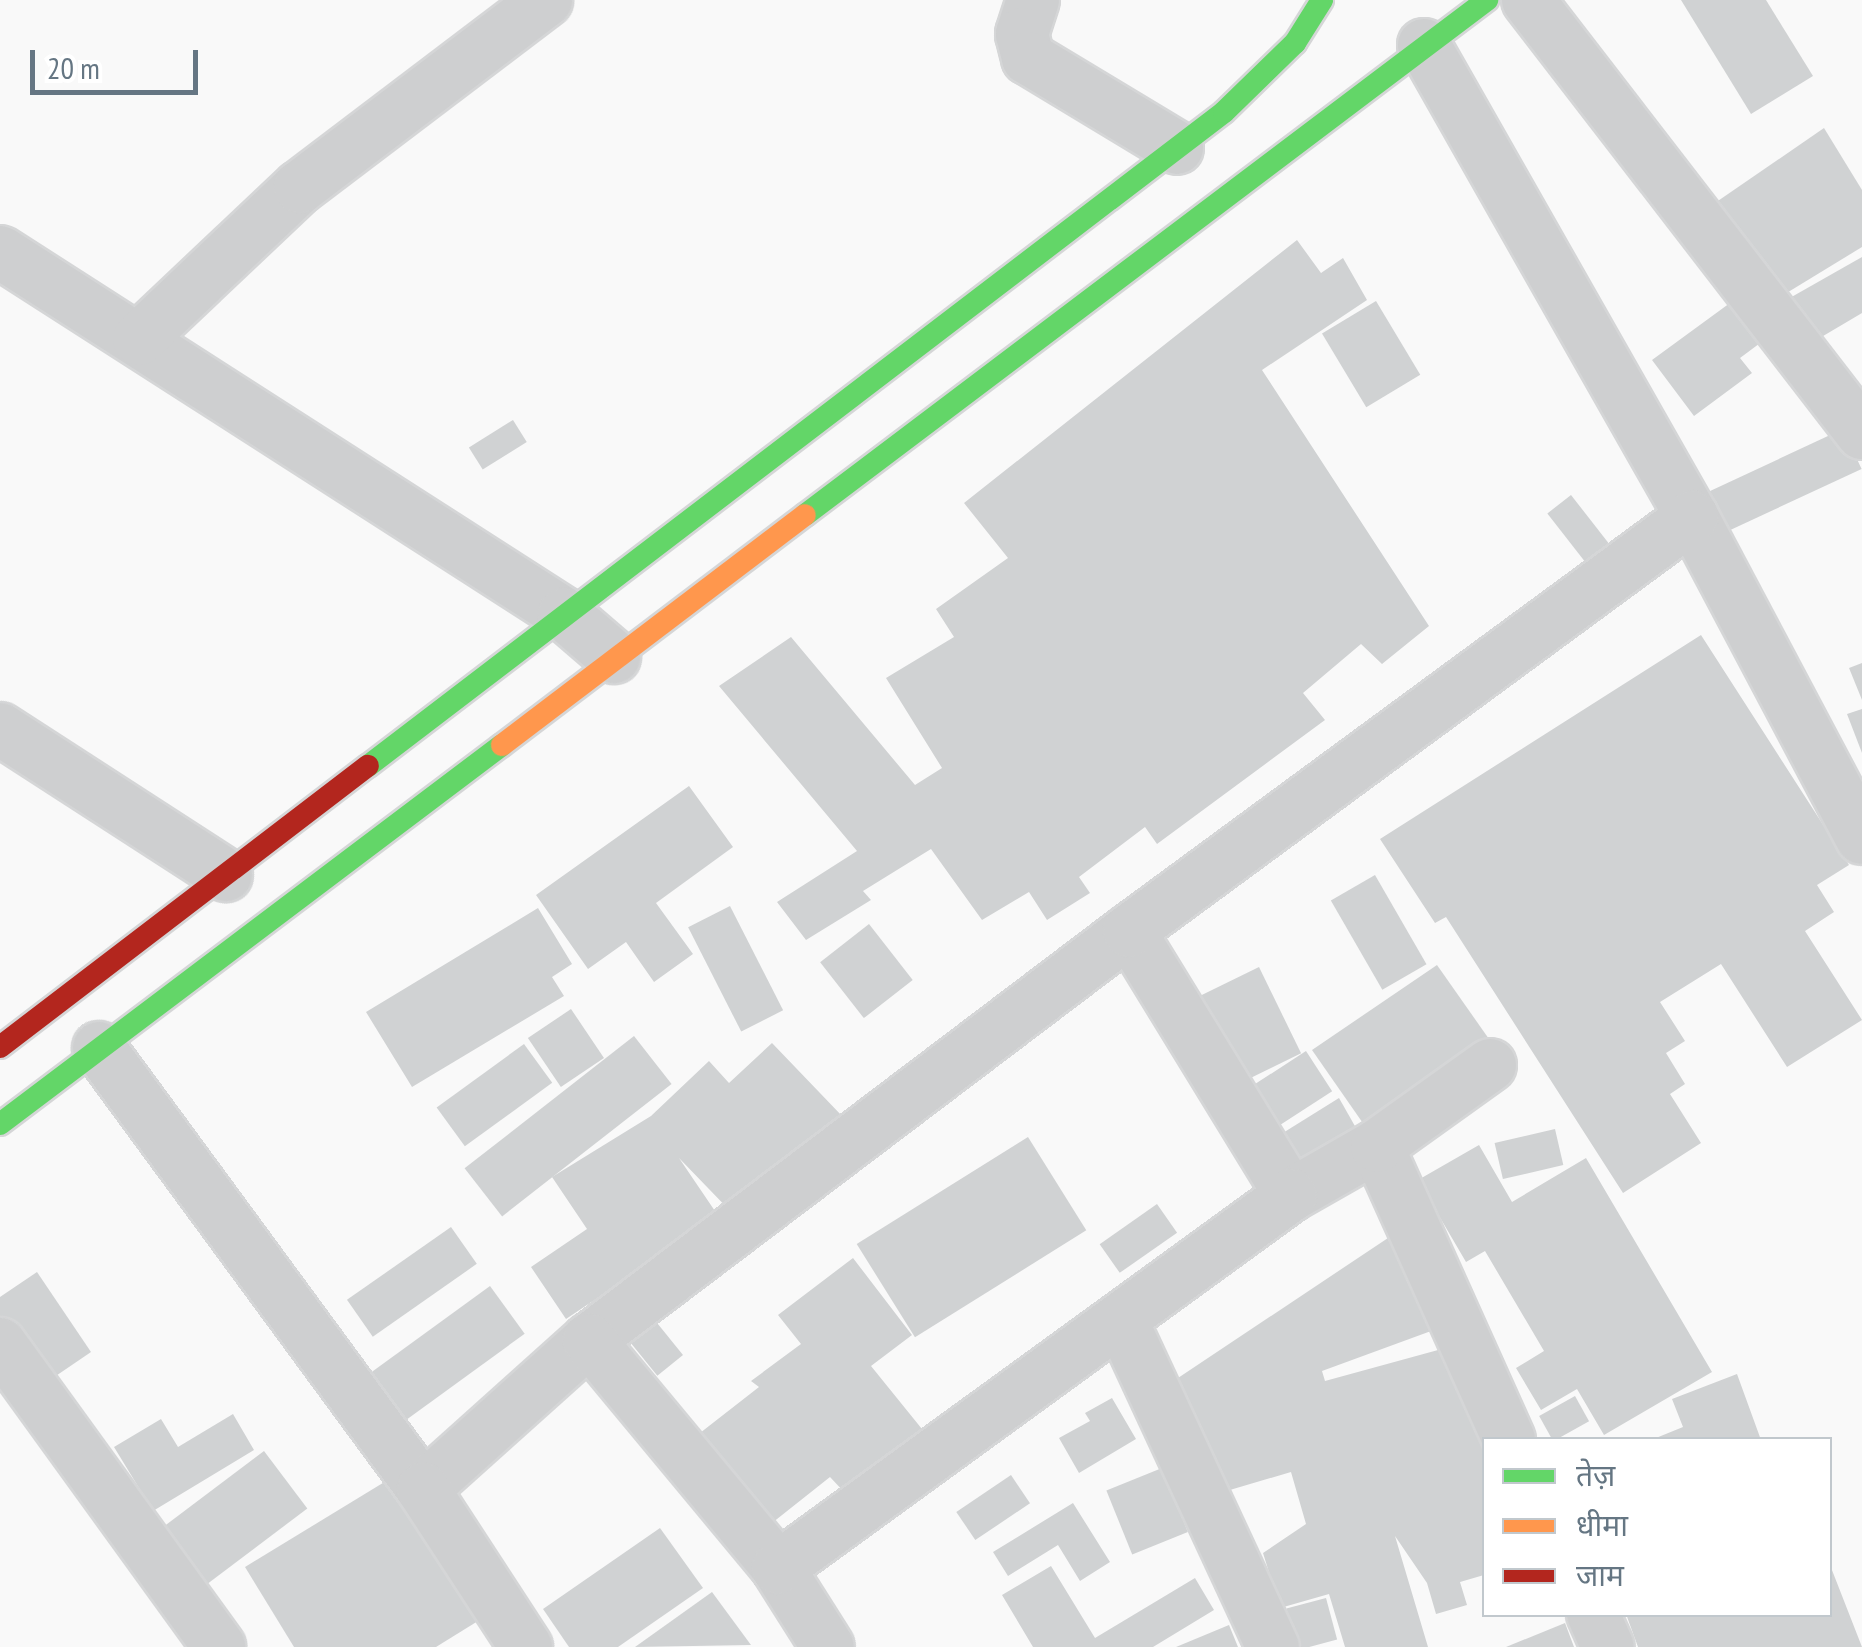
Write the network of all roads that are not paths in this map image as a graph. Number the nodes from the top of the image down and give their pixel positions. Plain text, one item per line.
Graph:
1 (546, 0) edge
2 (1033, 0) edge
3 (1322, 0) edge
4 (1487, 0) edge
5 (1528, 0) edge
6 (1424, 44) junction
7 (1178, 148) junction
8 (0, 252) edge
9 (139, 339) junction
10 (1862, 433) edge
11 (1692, 517) junction
12 (564, 614) junction
13 (614, 658) junction
14 (0, 728) edge
15 (1862, 838) edge
16 (226, 875) junction
17 (1129, 930) junction
18 (0, 1047) edge
19 (99, 1048) junction
20 (1490, 1065) dead end
21 (0, 1124) edge
22 (1377, 1146) junction
23 (1291, 1195) junction
24 (1120, 1320) junction
25 (589, 1340) junction
26 (0, 1344) edge
27 (1507, 1437) edge
28 (424, 1489) junction
29 (778, 1568) junction
30 (1593, 1617) edge
31 (219, 1647) edge
32 (526, 1647) edge
33 (828, 1647) edge
34 (1274, 1647) edge
35 (1608, 1647) edge

1 - 9 street
2 - 7 street
3 - 7 main road
4 - 6 main road
5 - 10 street
6 - 11 street
6 - 13 main road
7 - 12 main road
8 - 9 street
9 - 12 street
11 - 15 street
11 - 17 street
12 - 13 street
12 - 16 main road
13 - 19 main road
14 - 16 street
16 - 18 main road
17 - 23 street
17 - 25 street
19 - 21 main road
19 - 28 street
20 - 22 street
22 - 23 street
22 - 27 street
23 - 24 street
24 - 29 street
24 - 34 street
25 - 28 street
25 - 29 street
26 - 31 street
28 - 32 street
29 - 33 street
30 - 35 street

